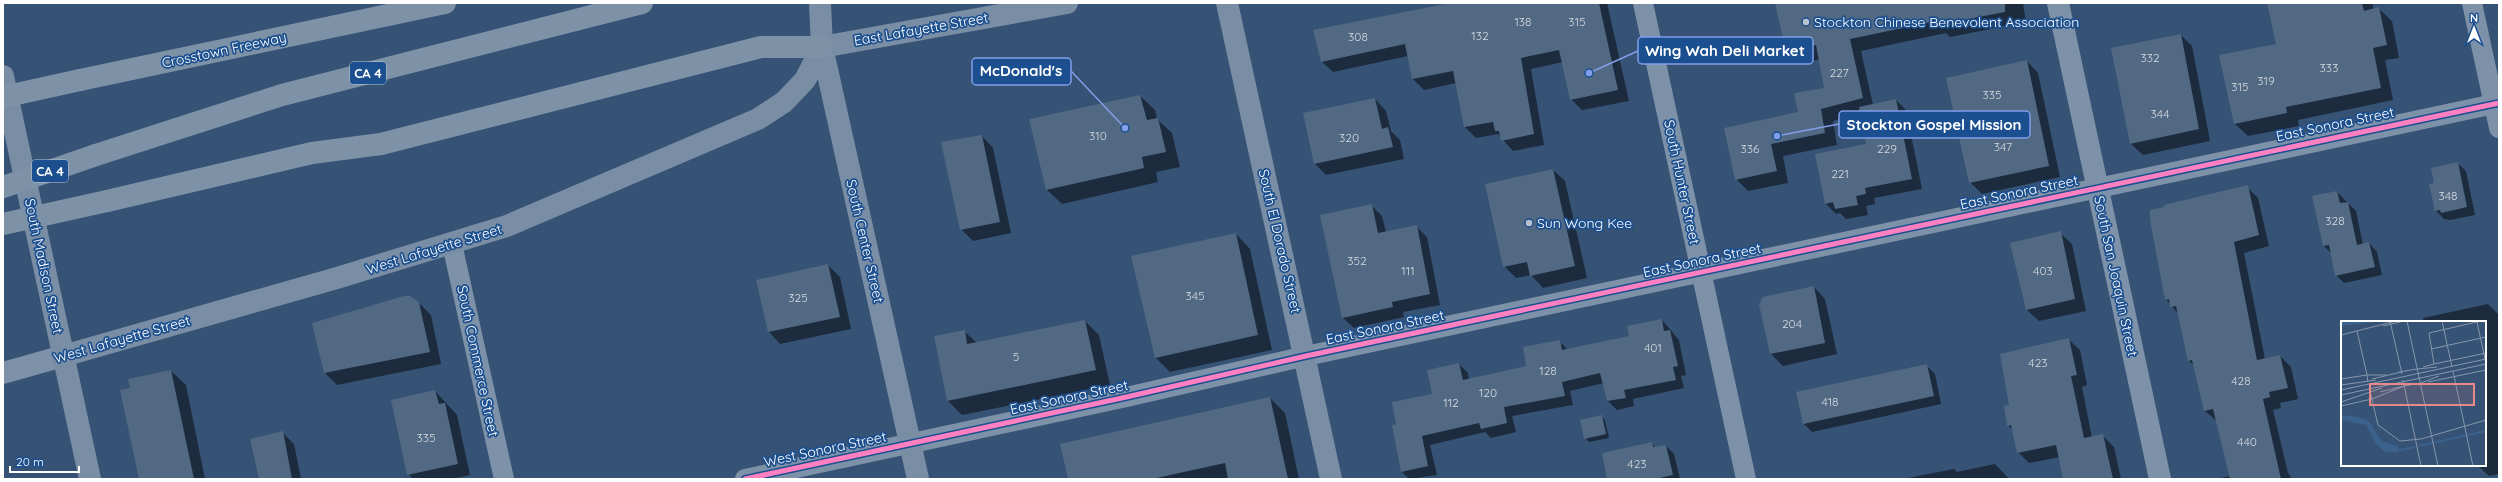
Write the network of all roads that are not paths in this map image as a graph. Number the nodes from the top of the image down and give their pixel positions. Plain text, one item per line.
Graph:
1 (444, 3) edge
2 (642, 3) edge
3 (820, 3) edge
4 (1067, 3) edge
5 (1227, 3) edge
6 (1643, 3) edge
7 (2058, 3) edge
8 (2472, 3) edge
9 (822, 47) junction
10 (3, 76) edge
11 (3, 97) edge
12 (2496, 103) edge
13 (2499, 128) edge
14 (3, 187) edge
15 (2097, 188) junction
16 (3, 224) edge
17 (452, 244) junction
18 (1702, 273) junction
19 (63, 356) junction
20 (1306, 356) junction
21 (3, 373) edge
22 (910, 443) junction
23 (90, 479) edge
24 (504, 479) edge
25 (745, 479) edge
26 (918, 479) edge
27 (1331, 479) edge
28 (1746, 479) edge
29 (2160, 479) edge

1 - 11 highway, Crosstown Freeway, bridge
2 - 14 highway, CA 4, bridge
3 - 9 main road, South Center Street
4 - 9 main road, East Lafayette Street
5 - 20 main road, South El Dorado Street
6 - 18 street, South Hunter Street
7 - 15 street, South San Joaquin Street
8 - 12 street
9 - 16 highway, bridge
9 - 17 main road, West Lafayette Street
9 - 22 main road, South Center Street
10 - 19 main road, South Madison Street
12 - 13 street
12 - 15 street, East Sonora Street
15 - 18 street, East Sonora Street
15 - 29 street, South San Joaquin Street
17 - 19 main road, West Lafayette Street
17 - 24 street, South Commerce Street
18 - 20 street, East Sonora Street
18 - 28 street, South Hunter Street
19 - 21 street, West Lafayette Street
19 - 23 main road, South Madison Street
20 - 22 street, East Sonora Street
20 - 27 main road, South El Dorado Street
22 - 25 street, West Sonora Street
22 - 26 main road, South Center Street

